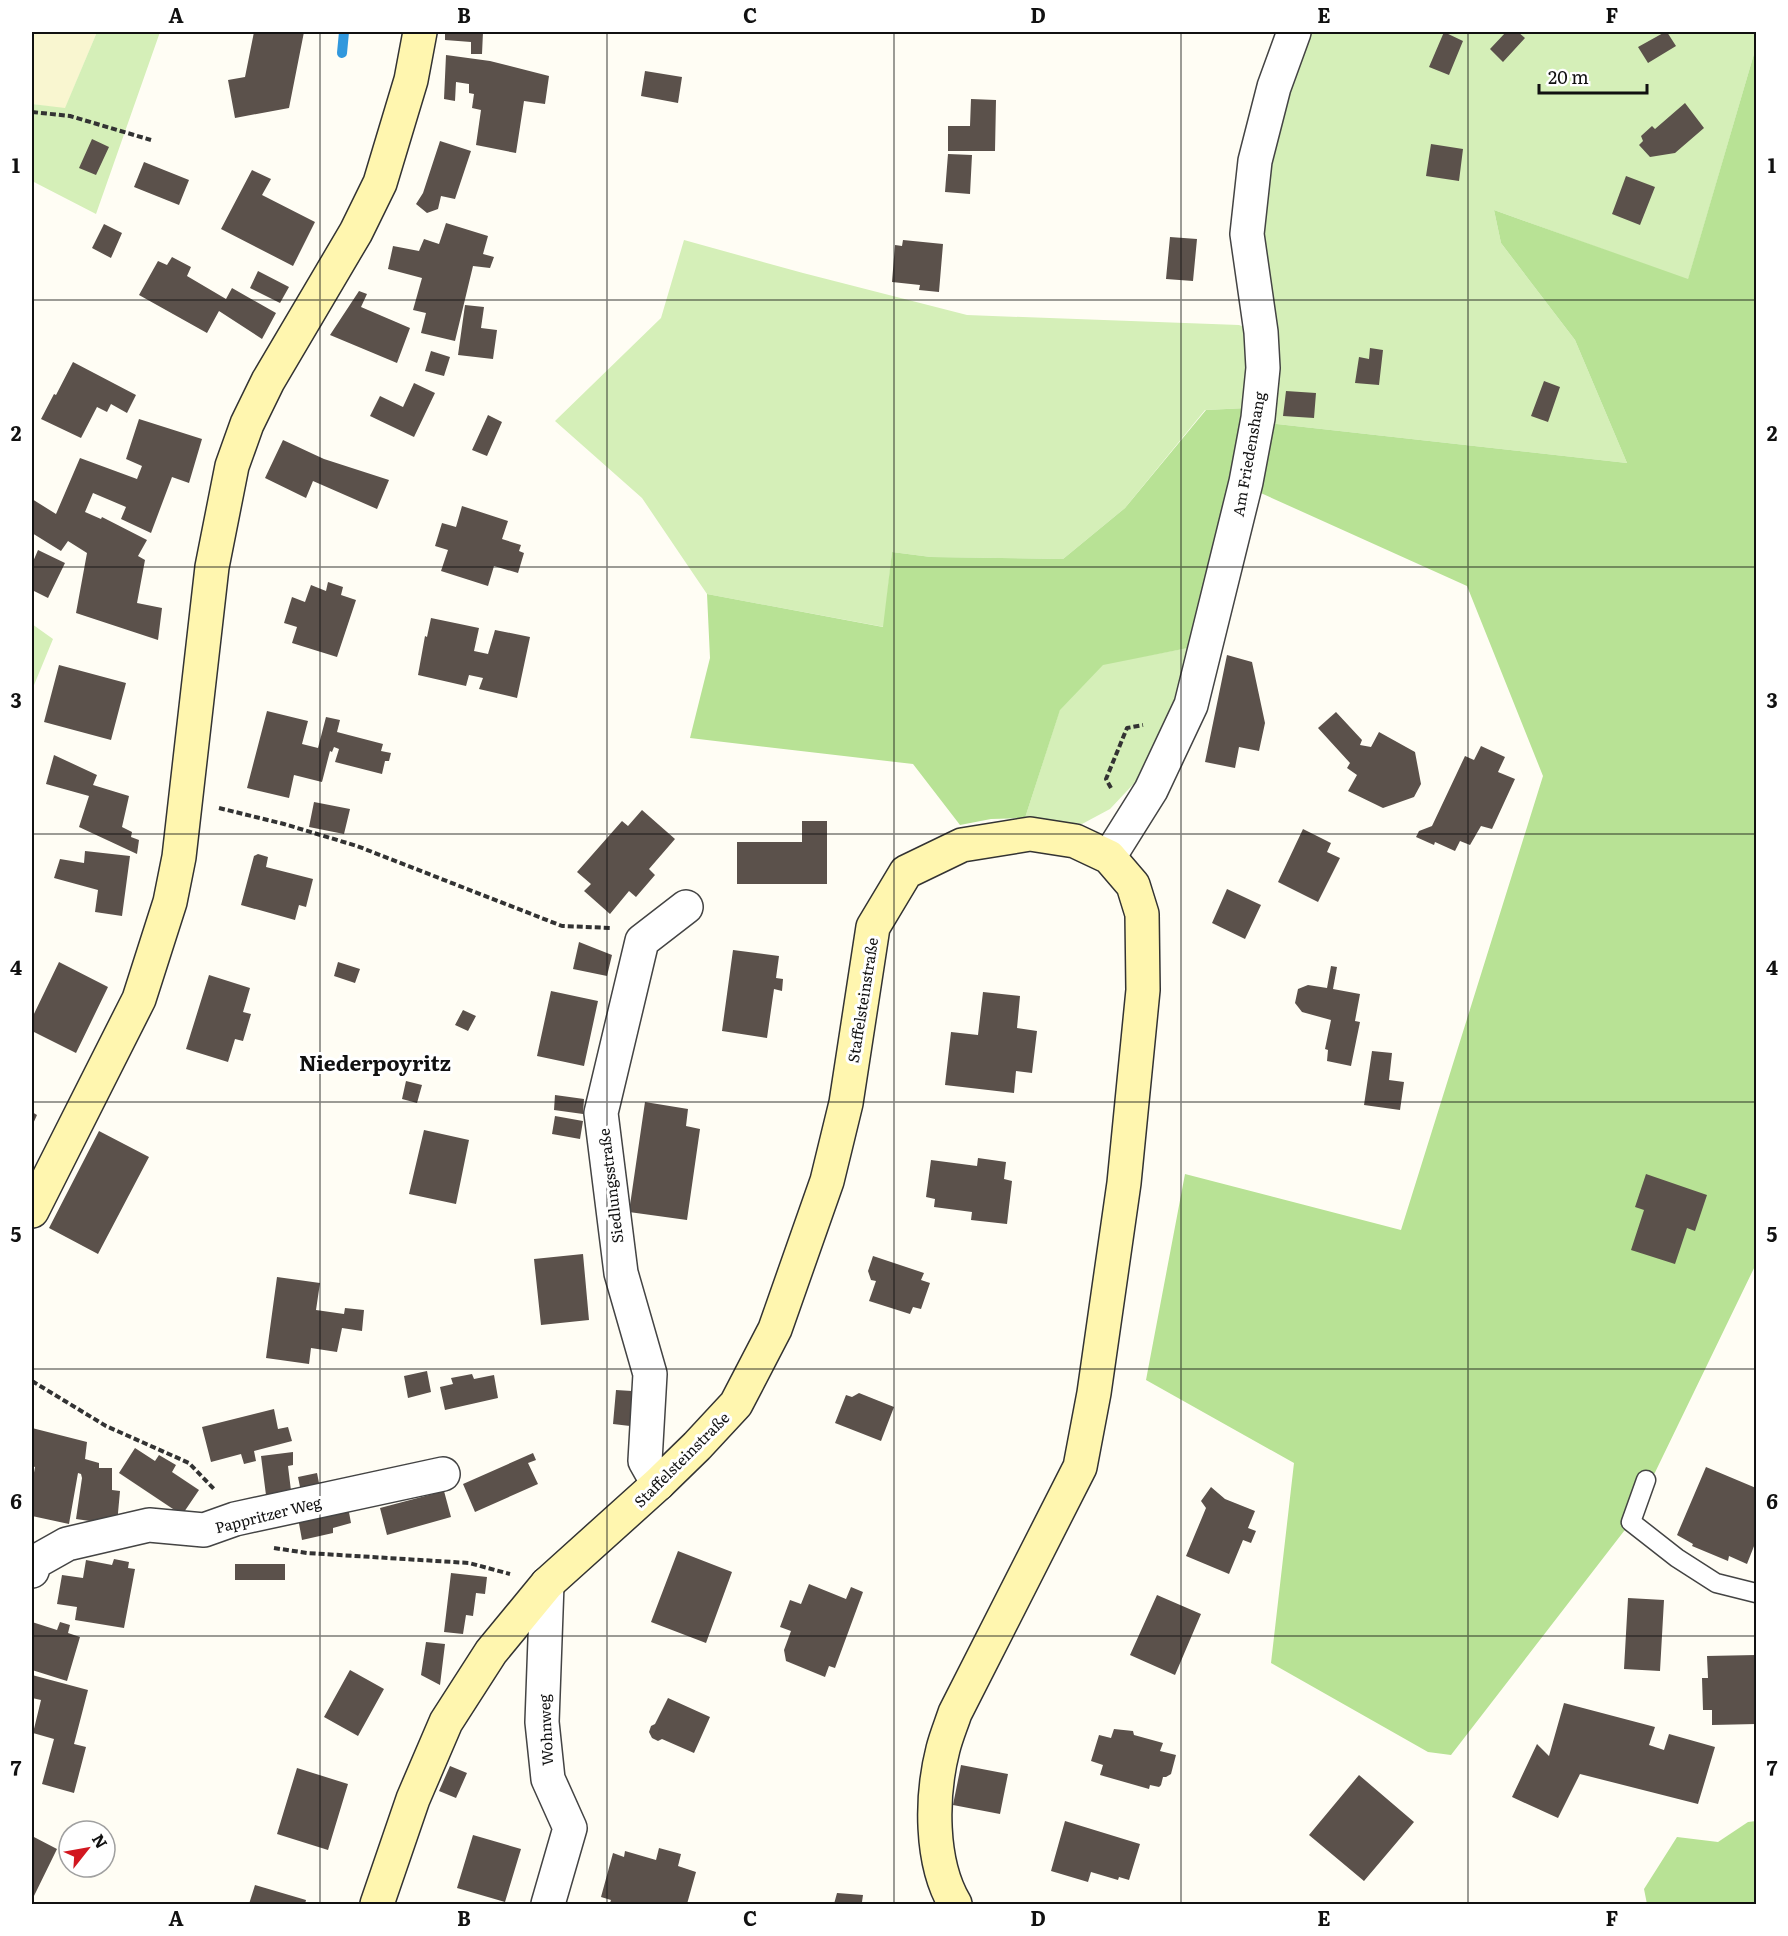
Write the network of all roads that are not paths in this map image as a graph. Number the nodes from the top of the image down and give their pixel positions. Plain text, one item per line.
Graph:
1 (420, 32) edge
2 (1294, 32) edge
3 (1109, 857) junction
4 (686, 907) dead end
5 (32, 1211) edge
6 (444, 1474) dead end
7 (1646, 1480) dead end
8 (658, 1484) junction
9 (32, 1571) edge
10 (547, 1584) junction
11 (1756, 1593) edge
12 (377, 1905) edge
13 (548, 1905) edge
14 (956, 1905) edge

1 - 5 street
2 - 3 street, Am Friedenshang
3 - 8 street, Staffelsteinstraße
3 - 14 street, Staffelsteinstraße
4 - 8 street, Siedlungsstraße
6 - 9 street, Pappritzer Weg
7 - 11 lane
8 - 10 street, Staffelsteinstraße
10 - 12 street, Staffelsteinstraße
10 - 13 street, Wohnweg

